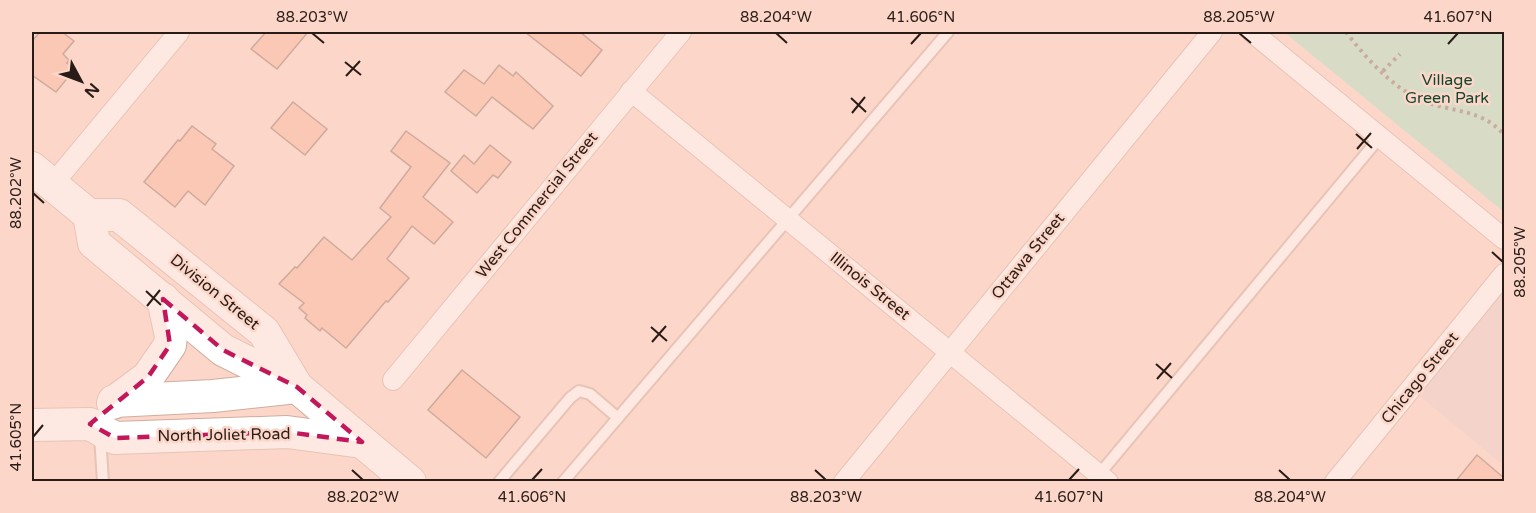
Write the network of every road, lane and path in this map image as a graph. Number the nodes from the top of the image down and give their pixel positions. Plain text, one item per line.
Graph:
1 (179, 32) edge
2 (681, 32) edge
3 (948, 32) edge
4 (1212, 32) edge
5 (1252, 32) edge
6 (1346, 32) edge
7 (1400, 54) dead end
8 (1383, 71) junction
9 (631, 91) junction
10 (1504, 135) edge
11 (1380, 137) junction
12 (42, 177) edge
13 (89, 215) junction
14 (787, 219) junction
15 (1504, 239) edge
16 (1504, 274) edge
17 (163, 299) junction
18 (950, 351) junction
19 (393, 380) dead end
20 (297, 387) junction
21 (114, 401) junction
22 (618, 418) junction
23 (32, 425) edge
24 (95, 427) junction
25 (362, 442) junction
26 (1100, 479) edge
27 (103, 482) edge
28 (410, 482) edge
29 (499, 482) edge
30 (563, 482) edge
31 (844, 482) edge
32 (1335, 482) edge

1 - 12 street
2 - 9 street, West Commercial Street
3 - 14 lane
4 - 18 street, Ottawa Street
5 - 11 street
6 - 8 path
7 - 8 path
8 - 10 path
9 - 14 street, Illinois Street
9 - 19 street, West Commercial Street
11 - 15 street
11 - 26 lane
12 - 13 main road
13 - 17 main road
13 - 20 main road, Division Street
14 - 18 street, Illinois Street
14 - 22 lane
16 - 32 street, Chicago Street
17 - 20 main road
17 - 21 main road
18 - 26 street, Illinois Street
18 - 31 street, Ottawa Street
20 - 21 main road
20 - 25 main road
21 - 24 main road
22 - 29 lane
22 - 30 lane
23 - 24 main road, North Joliet Road
24 - 25 main road, North Joliet Road
24 - 27 lane
25 - 28 main road

